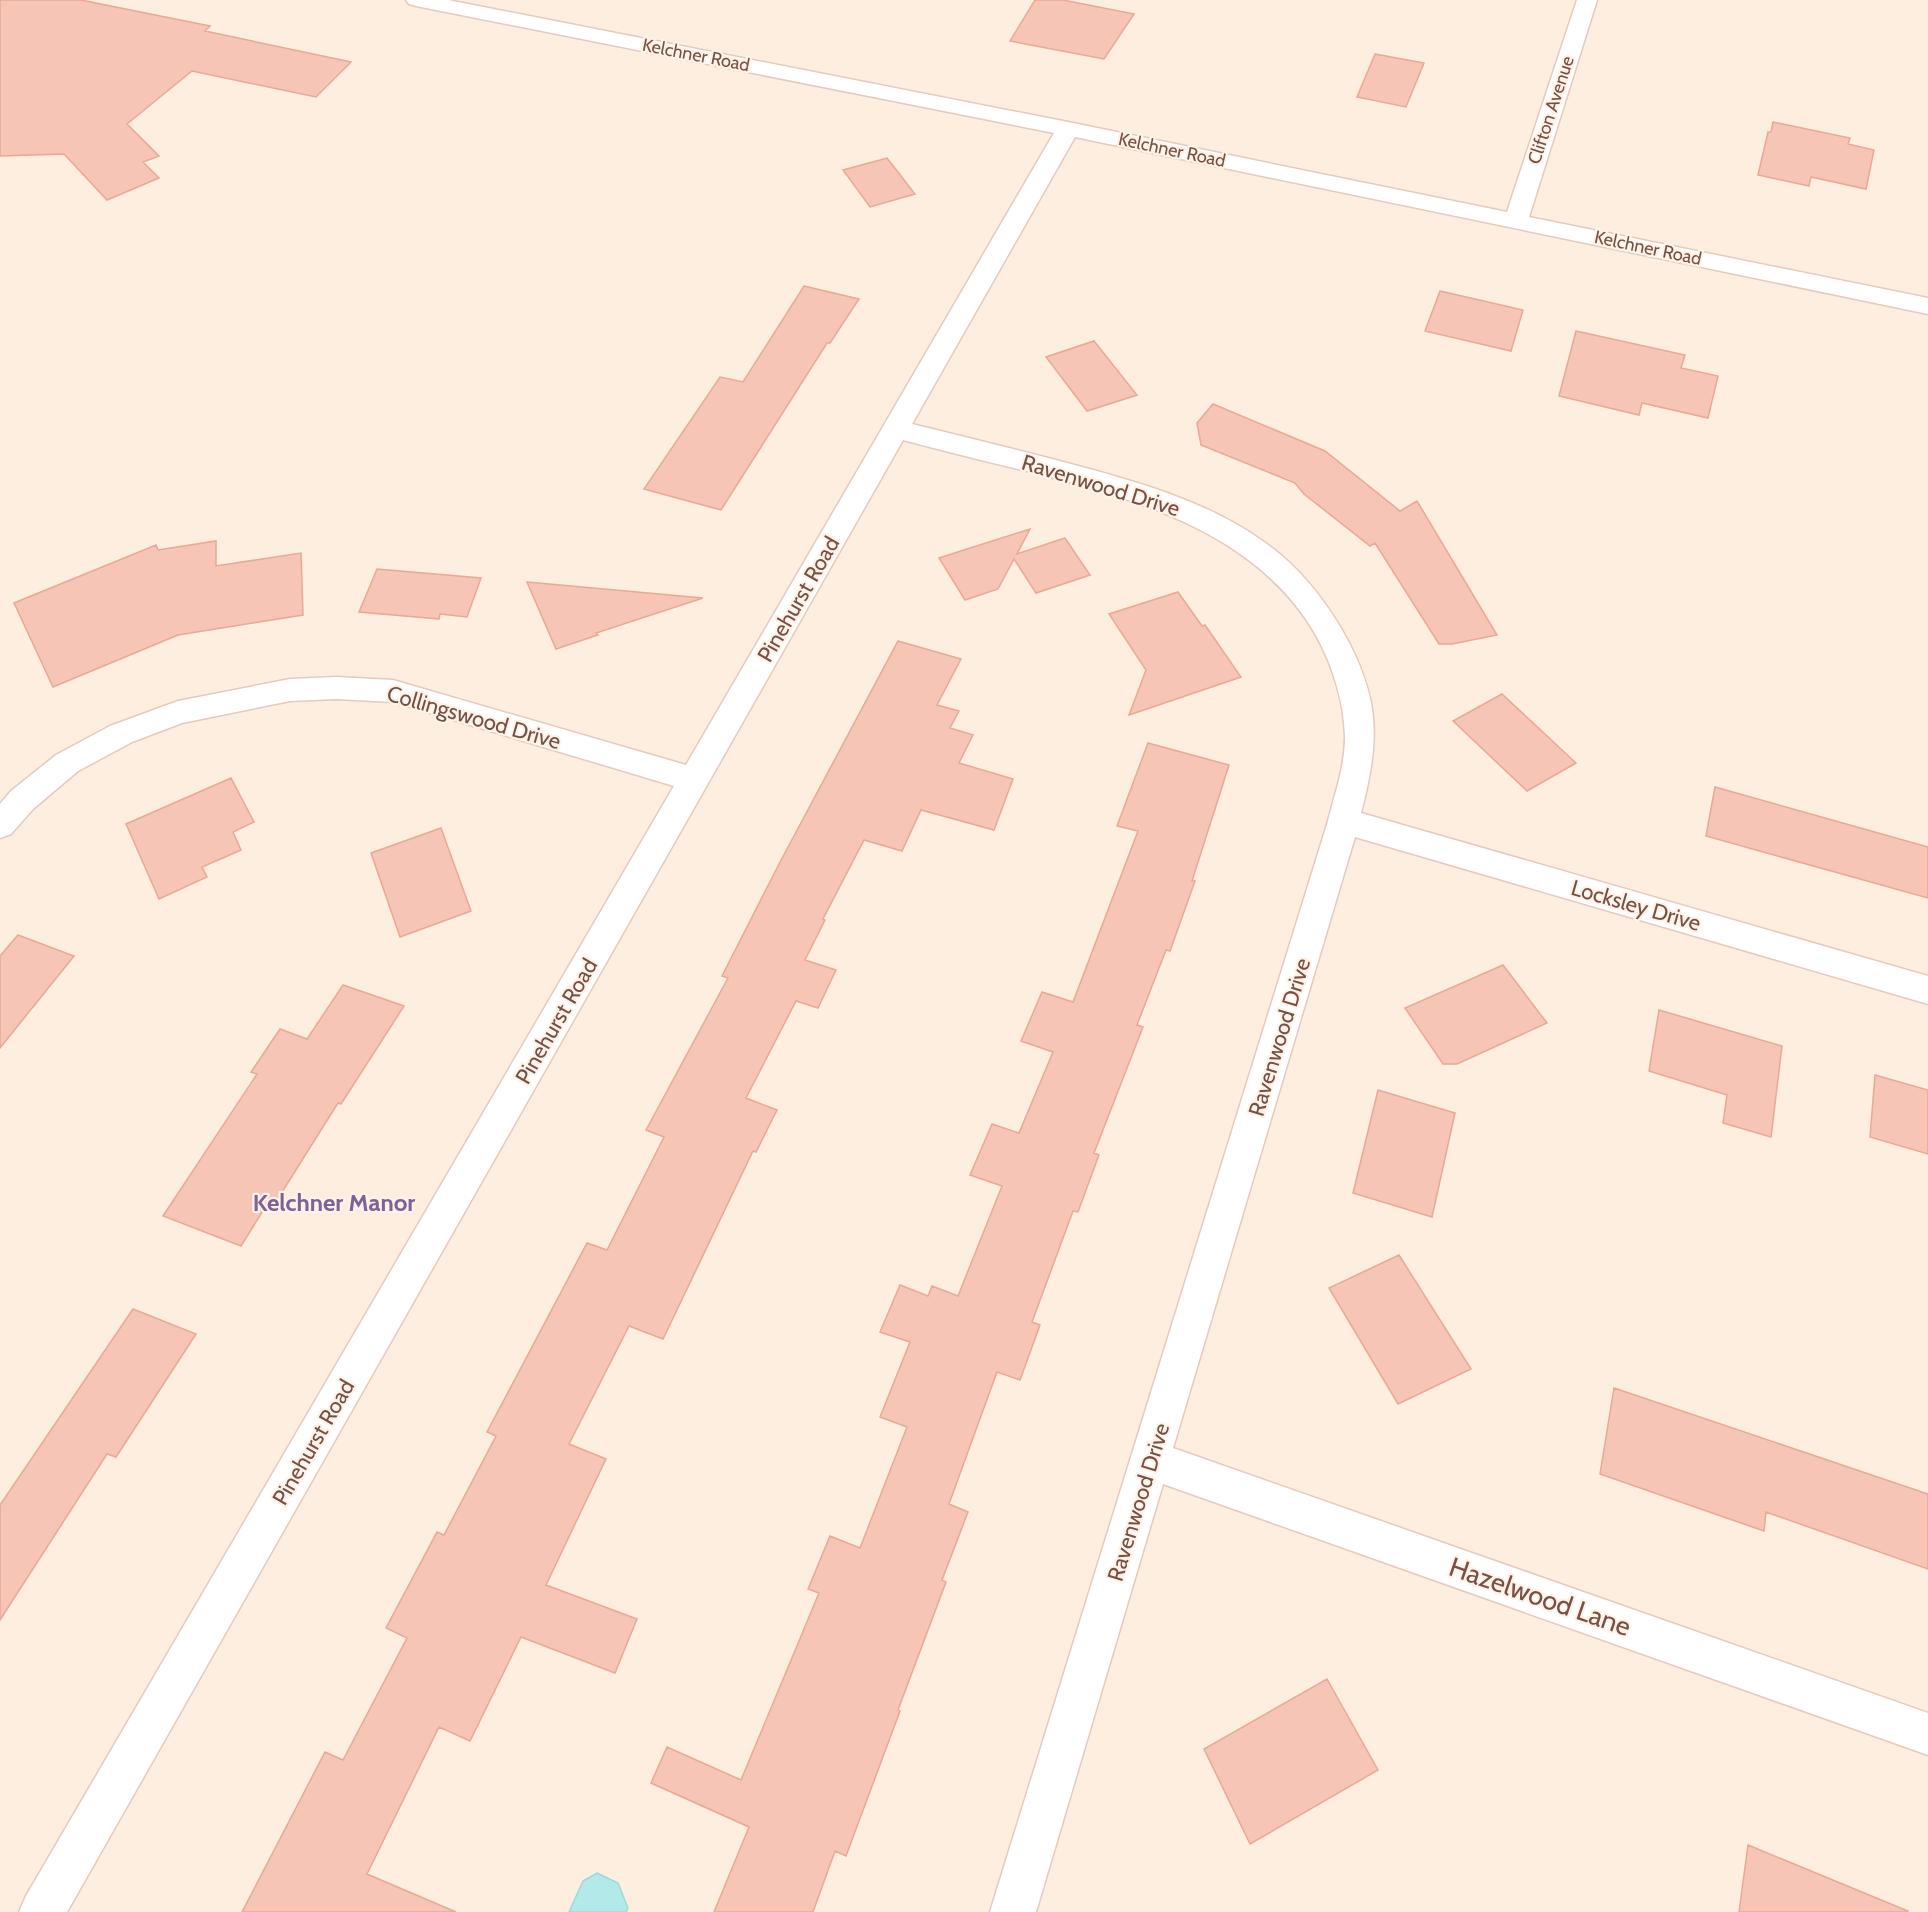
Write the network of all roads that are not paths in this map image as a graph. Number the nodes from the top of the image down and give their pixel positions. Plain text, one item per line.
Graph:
1 (416, 0) edge
2 (1587, 0) edge
3 (1068, 129) junction
4 (1516, 221) junction
5 (1928, 306) edge
6 (896, 429) junction
7 (694, 780) junction
8 (1344, 821) junction
9 (0, 825) edge
10 (1928, 990) edge
11 (1151, 1460) junction
12 (1928, 1734) edge
13 (42, 1912) edge
14 (1013, 1912) edge

1 - 3 street, Kelchner Road
2 - 4 street, Clifton Avenue
3 - 4 street, Kelchner Road
3 - 6 street, Pinehurst Road
4 - 5 street, Kelchner Road
6 - 7 street, Pinehurst Road
6 - 8 street, Ravenwood Drive
7 - 9 street, Collingswood Drive
7 - 13 street, Pinehurst Road
8 - 10 street, Locksley Drive
8 - 11 street, Ravenwood Drive
11 - 12 street, Hazelwood Lane
11 - 14 street, Ravenwood Drive

